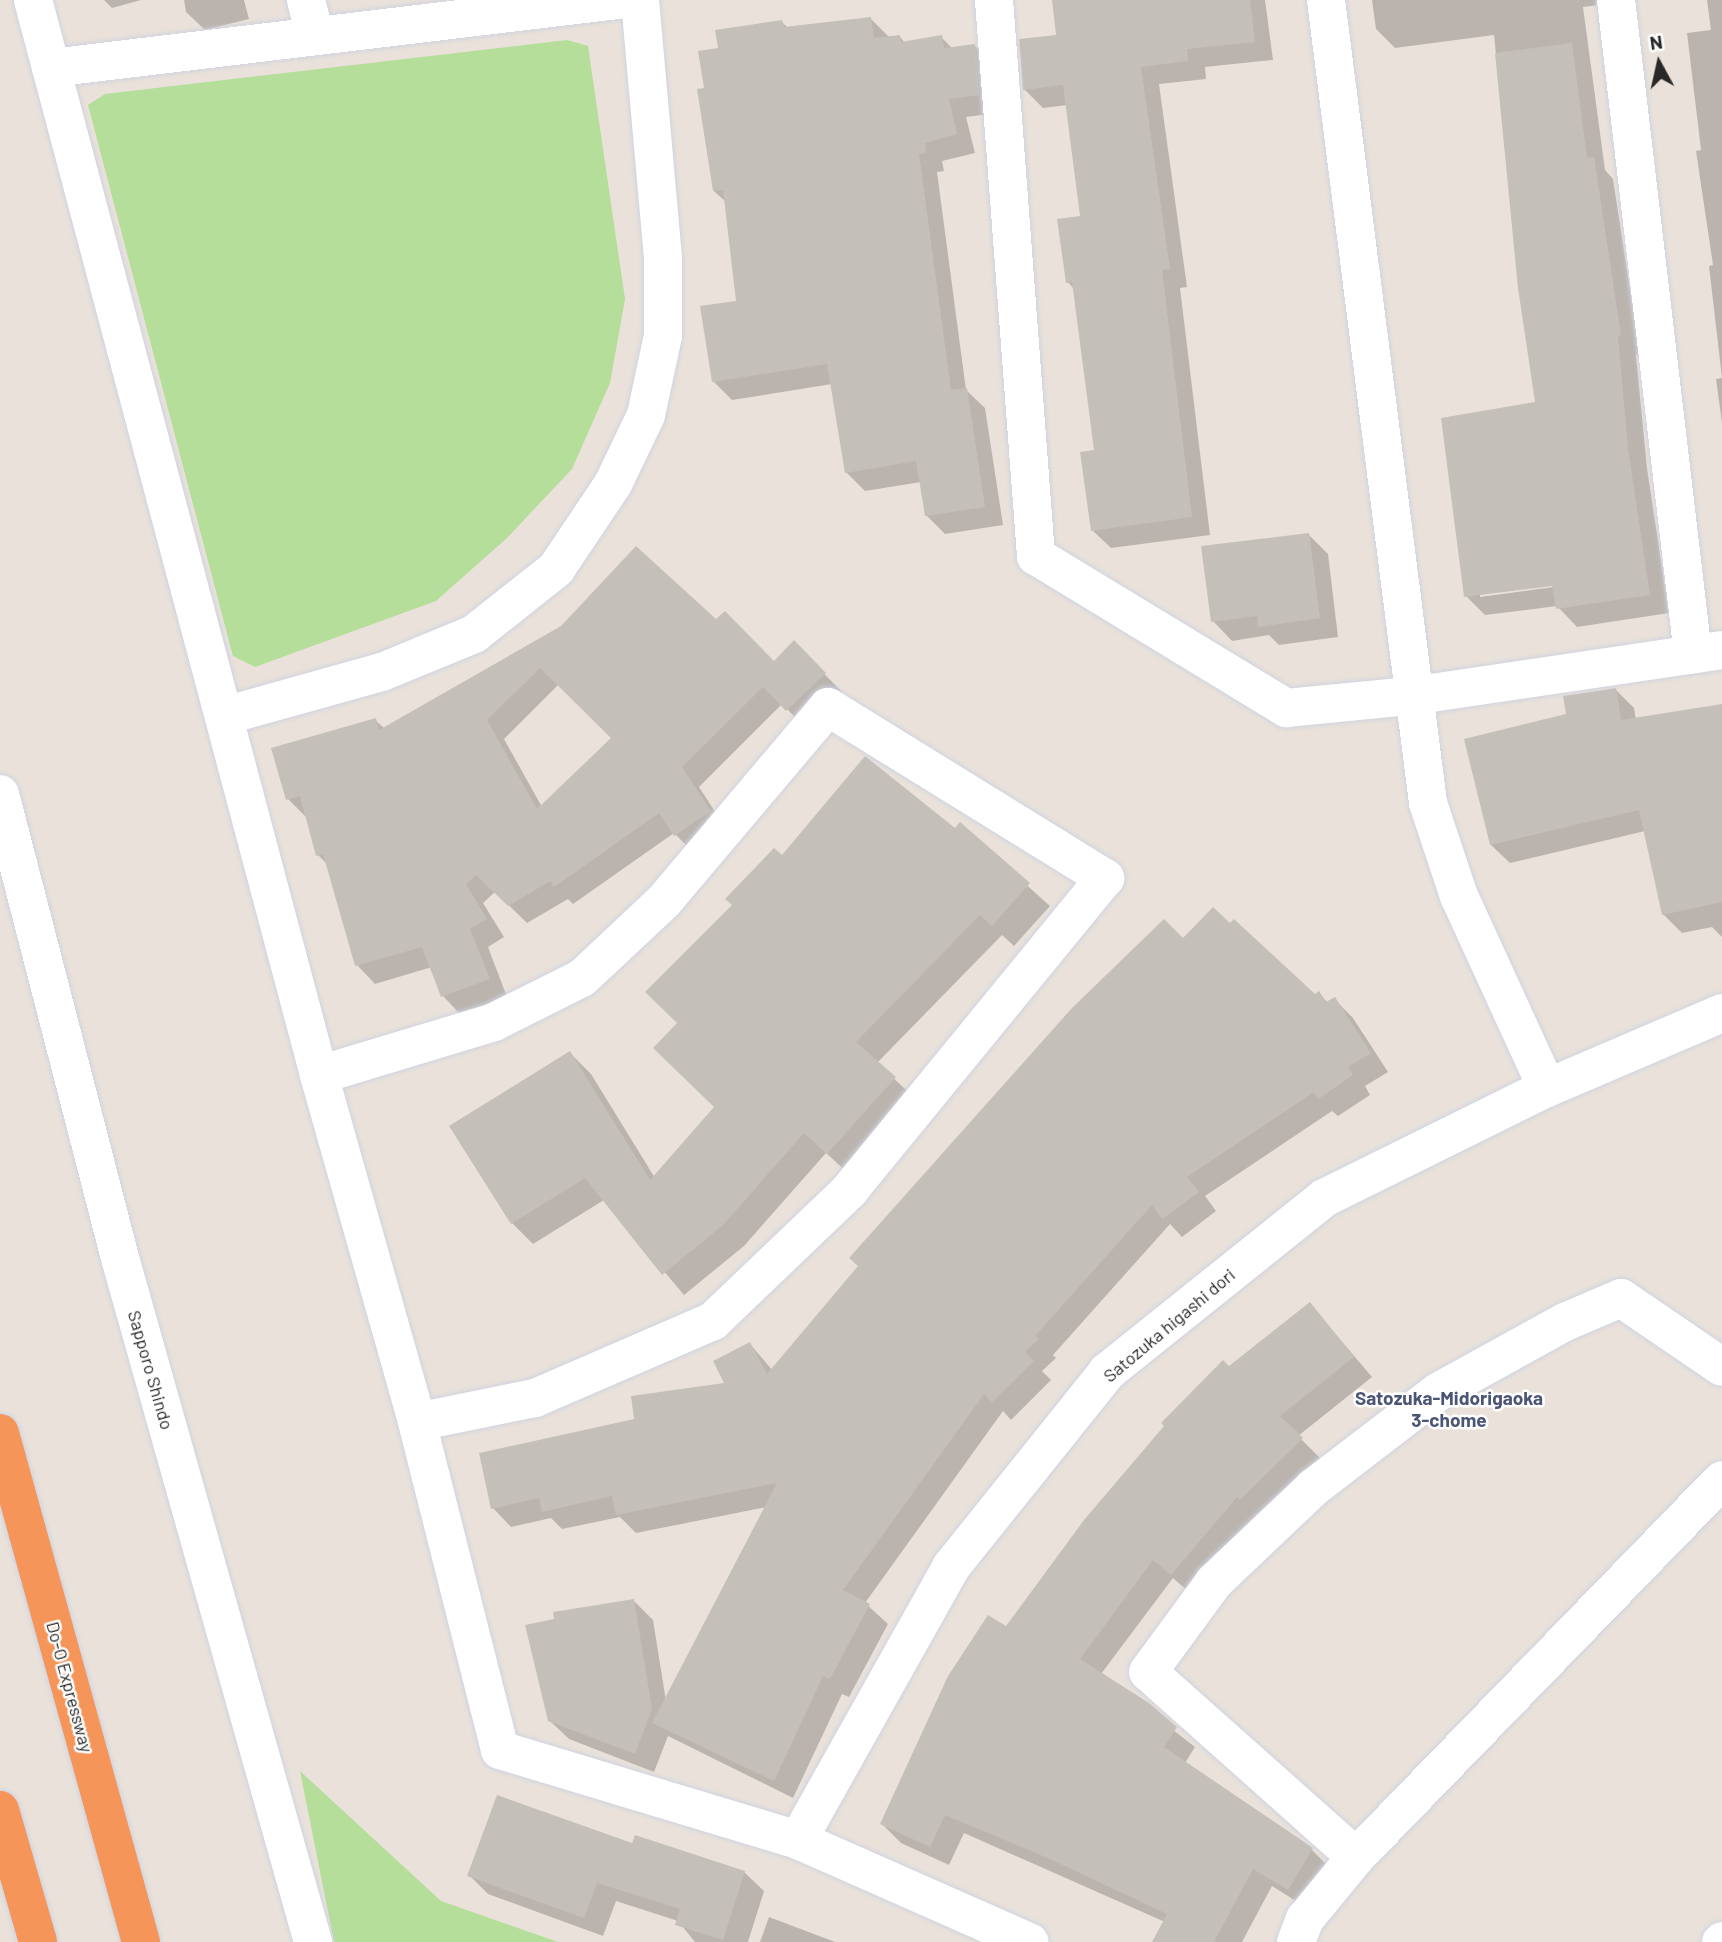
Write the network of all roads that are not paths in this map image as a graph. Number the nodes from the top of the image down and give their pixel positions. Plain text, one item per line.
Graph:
1 (33, 0) edge
2 (618, 0) edge
3 (640, 0) edge
4 (994, 0) edge
5 (1326, 0) edge
6 (1616, 0) edge
7 (311, 18) edge
8 (51, 68) junction
9 (1707, 652) edge
10 (1411, 696) junction
11 (223, 716) junction
12 (0, 794) edge
13 (1722, 1013) edge
14 (319, 1075) junction
15 (1547, 1088) junction
16 (1722, 1367) edge
17 (417, 1422) junction
18 (0, 1433) edge
19 (1722, 1480) edge
20 (0, 1810) edge
21 (798, 1840) junction
22 (1356, 1857) junction
23 (38, 1942) edge
24 (141, 1942) edge
25 (313, 1942) edge
26 (1029, 1942) edge
27 (1296, 1942) edge

1 - 8 street
2 - 7 street
3 - 11 street
4 - 10 street
5 - 10 street
6 - 9 street
7 - 8 street
8 - 11 street
9 - 10 street
10 - 15 street
11 - 14 street
12 - 25 street, Sapporo Shindo
13 - 15 street, Satozuka higashi dori
14 - 17 street
14 - 17 street
15 - 21 street, Satozuka higashi dori
16 - 22 street
17 - 21 street
18 - 24 highway, Do-O Expressway
19 - 22 street
20 - 23 highway
21 - 26 street
22 - 27 street

